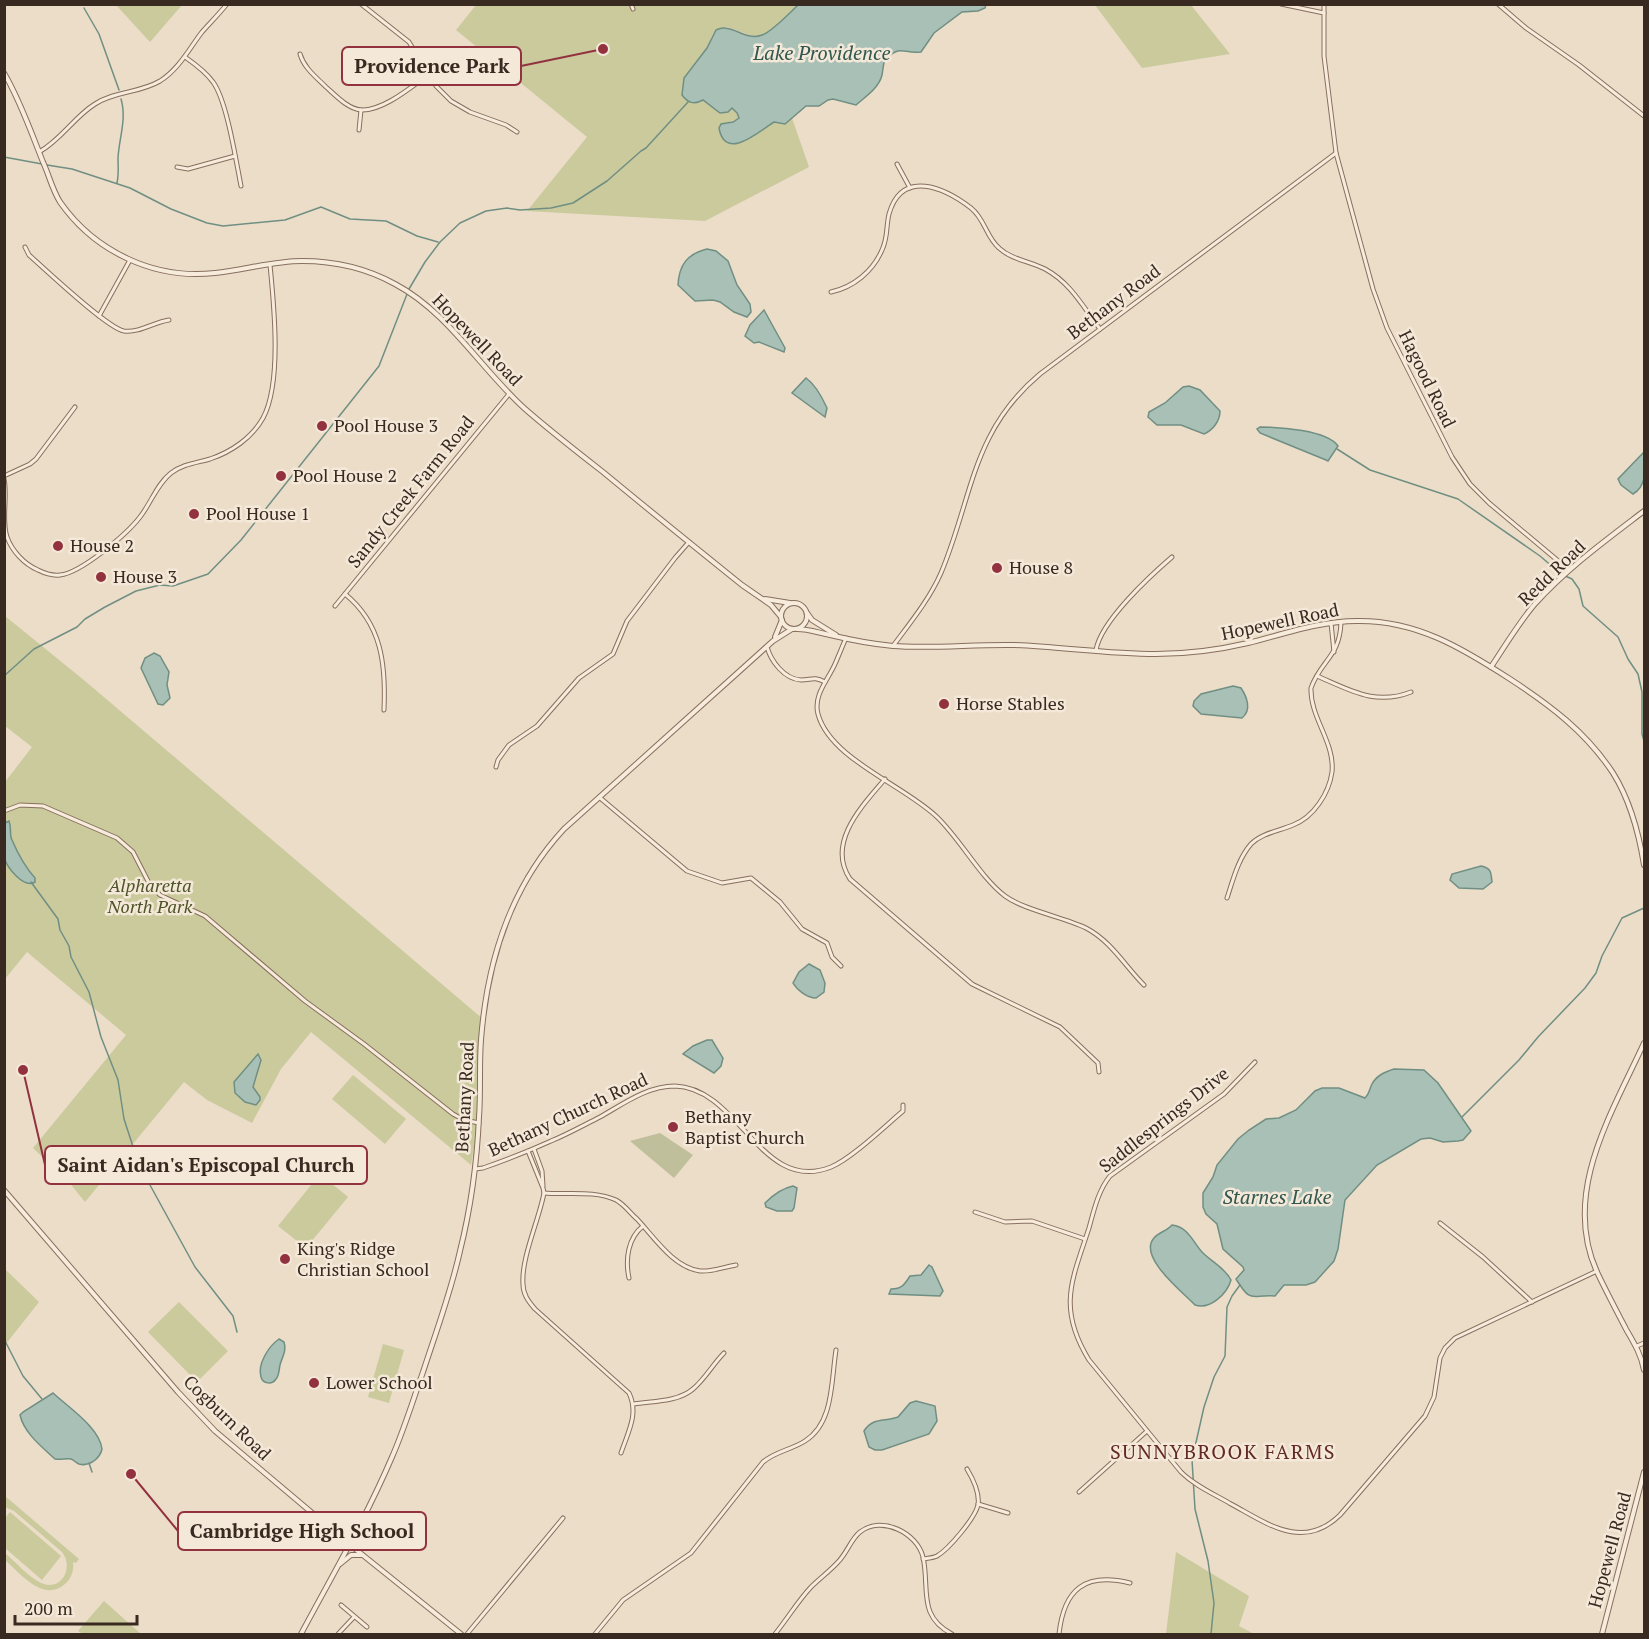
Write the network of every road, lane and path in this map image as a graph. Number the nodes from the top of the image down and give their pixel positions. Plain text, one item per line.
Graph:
1 (227, 4) edge
2 (361, 4) edge
3 (631, 4) edge
4 (1281, 4) edge
5 (1324, 4) edge
6 (1498, 4) edge
7 (633, 9) dead end
8 (1324, 14) junction
9 (300, 54) dead end
10 (185, 57) junction
11 (4, 73) edge
12 (428, 75) junction
13 (361, 110) junction
14 (1644, 116) edge
15 (359, 130) dead end
16 (517, 132) dead end
17 (39, 152) junction
18 (1336, 153) junction
19 (235, 156) junction
20 (897, 164) dead end
21 (177, 167) dead end
22 (242, 186) dead end
23 (910, 188) junction
24 (25, 247) dead end
25 (130, 260) junction
26 (270, 265) junction
27 (831, 291) dead end
28 (99, 316) junction
29 (169, 320) dead end
30 (1100, 329) junction
31 (509, 394) junction
32 (75, 407) dead end
33 (4, 477) edge
34 (1644, 511) edge
35 (689, 542) junction
36 (1172, 557) dead end
37 (1569, 570) junction
38 (345, 594) junction
39 (762, 598) junction
40 (793, 603) junction
41 (335, 606) dead end
42 (807, 612) junction
43 (781, 619) junction
44 (1341, 622) junction
45 (1331, 623) junction
46 (795, 629) junction
47 (840, 637) junction
48 (846, 638) junction
49 (773, 640) junction
50 (767, 646) junction
51 (893, 646) junction
52 (1096, 650) junction
53 (1334, 652) junction
54 (1491, 667) junction
55 (1317, 676) junction
56 (825, 681) junction
57 (1411, 692) dead end
58 (384, 710) dead end
59 (496, 767) dead end
60 (885, 779) junction
61 (599, 797) junction
62 (4, 811) edge
63 (1644, 865) edge
64 (1227, 898) dead end
65 (841, 966) dead end
66 (1144, 985) dead end
67 (1644, 1043) edge
68 (1255, 1062) dead end
69 (1100, 1072) dead end
70 (903, 1105) dead end
71 (479, 1123) junction
72 (534, 1149) junction
73 (528, 1151) junction
74 (475, 1169) junction
75 (543, 1188) junction
76 (4, 1190) edge
77 (544, 1193) junction
78 (975, 1212) dead end
79 (1440, 1222) dead end
80 (644, 1226) junction
81 (1085, 1239) junction
82 (736, 1264) dead end
83 (1597, 1271) junction
84 (629, 1278) dead end
85 (1532, 1302) junction
86 (1644, 1343) edge
87 (1637, 1346) junction
88 (836, 1350) dead end
89 (724, 1353) dead end
90 (1643, 1354) edge
91 (1644, 1370) edge
92 (634, 1404) junction
93 (1147, 1431) junction
94 (621, 1452) dead end
95 (967, 1469) dead end
96 (1644, 1472) edge
97 (1079, 1492) dead end
98 (978, 1504) junction
99 (1008, 1513) dead end
100 (363, 1518) junction
101 (563, 1518) dead end
102 (332, 1530) junction
103 (349, 1544) junction
104 (362, 1555) junction
105 (923, 1559) junction
106 (337, 1566) junction
107 (1130, 1584) dead end
108 (341, 1605) dead end
109 (354, 1617) junction
110 (367, 1627) dead end
111 (301, 1635) edge
112 (338, 1635) edge
113 (460, 1635) edge
114 (467, 1635) edge
115 (595, 1635) edge
116 (775, 1635) edge
117 (952, 1635) edge
118 (1059, 1635) edge
119 (1602, 1635) edge

1 - 10 street
2 - 12 street
3 - 7 street
4 - 8 street
5 - 8 street
6 - 14 street
8 - 18 street
9 - 13 street
10 - 17 street
10 - 19 street
11 - 17 street, Hopewell Road
12 - 13 street
12 - 16 street
13 - 15 street
17 - 25 street, Hopewell Road
18 - 30 street, Bethany Road
18 - 37 street, Hagood Road
19 - 21 street
19 - 22 street
20 - 23 street
23 - 27 street
23 - 30 street
24 - 28 street
25 - 26 street, Hopewell Road
25 - 28 street
26 - 31 street, Hopewell Road
26 - 33 street
28 - 29 street
30 - 51 street, Bethany Road
31 - 35 street, Hopewell Road
31 - 38 street, Sandy Creek Farm Road
32 - 33 street
34 - 37 street, Redd Road
35 - 39 street, Hopewell Road
35 - 59 street
36 - 52 street
37 - 54 street, Redd Road
38 - 41 street, Sandy Creek Farm Road
38 - 58 street
39 - 40 street, Hopewell Road
39 - 43 street, Hopewell Road
40 - 42 street
40 - 43 street
42 - 46 street
42 - 47 street, Hopewell Road
43 - 46 street
43 - 49 street, Bethany Road
44 - 45 street, Hopewell Road
44 - 53 street
44 - 54 street, Hopewell Road
45 - 52 street, Hopewell Road
45 - 53 street
46 - 47 street, Hopewell Road
46 - 49 street, Bethany Road
47 - 48 street, Hopewell Road
48 - 51 street, Hopewell Road
48 - 56 street
49 - 50 street, Bethany Road
50 - 56 street
50 - 61 street, Bethany Road
51 - 52 street, Hopewell Road
53 - 55 street
54 - 63 street, Hopewell Road
55 - 57 street
55 - 64 street
56 - 60 street
60 - 66 street
60 - 69 street
61 - 65 street
61 - 71 street, Bethany Road
62 - 71 street
67 - 83 street
68 - 81 street, Saddlesprings Drive
70 - 72 street, Bethany Church Road
71 - 74 street, Bethany Road
72 - 73 street, Bethany Church Road
72 - 75 street
73 - 74 street, Bethany Church Road
73 - 75 street
74 - 100 street, Bethany Road
75 - 77 street
76 - 102 street, Cogburn Road
77 - 80 street
77 - 92 street
78 - 81 street
79 - 85 street
80 - 82 street
80 - 84 street
81 - 93 street, Saddlesprings Drive
83 - 85 street, Saddlesprings Drive
83 - 87 street
85 - 93 street, Saddlesprings Drive
86 - 87 street
87 - 90 street
88 - 115 street
89 - 92 street
90 - 91 street
92 - 94 street
93 - 97 street
95 - 98 street
96 - 119 street, Hopewell Road
98 - 99 street
98 - 105 street
100 - 102 street
100 - 103 street, Bethany Road
101 - 114 street
102 - 103 street, Cogburn Road
103 - 104 street, Cogburn Road
103 - 106 street, Bethany Road
104 - 106 street
104 - 113 street, Cogburn Road
105 - 116 street
105 - 117 street
106 - 111 street, Bethany Road
107 - 118 street
108 - 109 street
109 - 110 street
109 - 112 street

